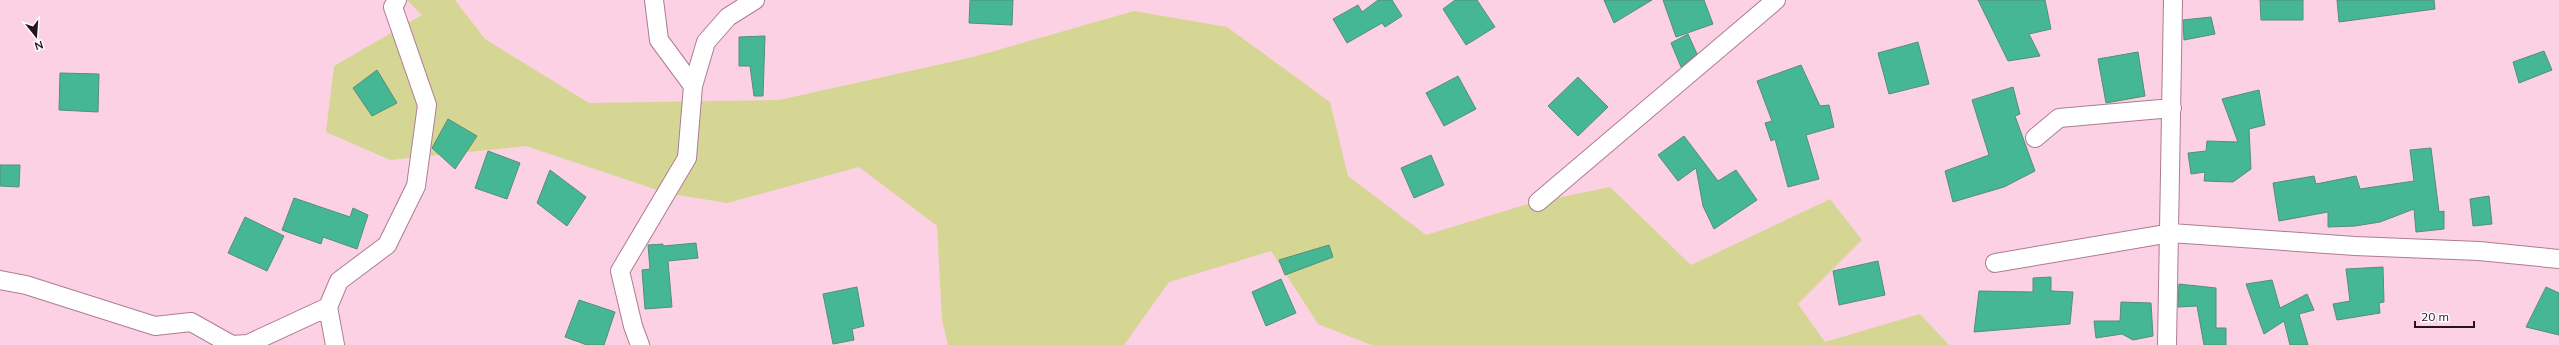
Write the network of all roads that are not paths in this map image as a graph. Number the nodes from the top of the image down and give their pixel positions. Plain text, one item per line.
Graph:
1 (397, 0) edge
2 (654, 0) edge
3 (755, 0) edge
4 (1776, 0) edge
5 (2173, 0) edge
6 (693, 86) junction
7 (2172, 108) junction
8 (2035, 138) dead end
9 (1538, 202) dead end
10 (2170, 233) junction
11 (2559, 259) edge
12 (1995, 262) dead end
13 (0, 280) edge
14 (328, 306) junction
15 (335, 345) edge
16 (640, 345) edge
17 (2167, 345) edge

1 - 14 street
2 - 6 street
3 - 6 street
4 - 9 street
5 - 7 street
6 - 16 street
7 - 8 street
7 - 10 street
10 - 11 street
10 - 12 street
10 - 17 street
13 - 14 street
14 - 15 street

